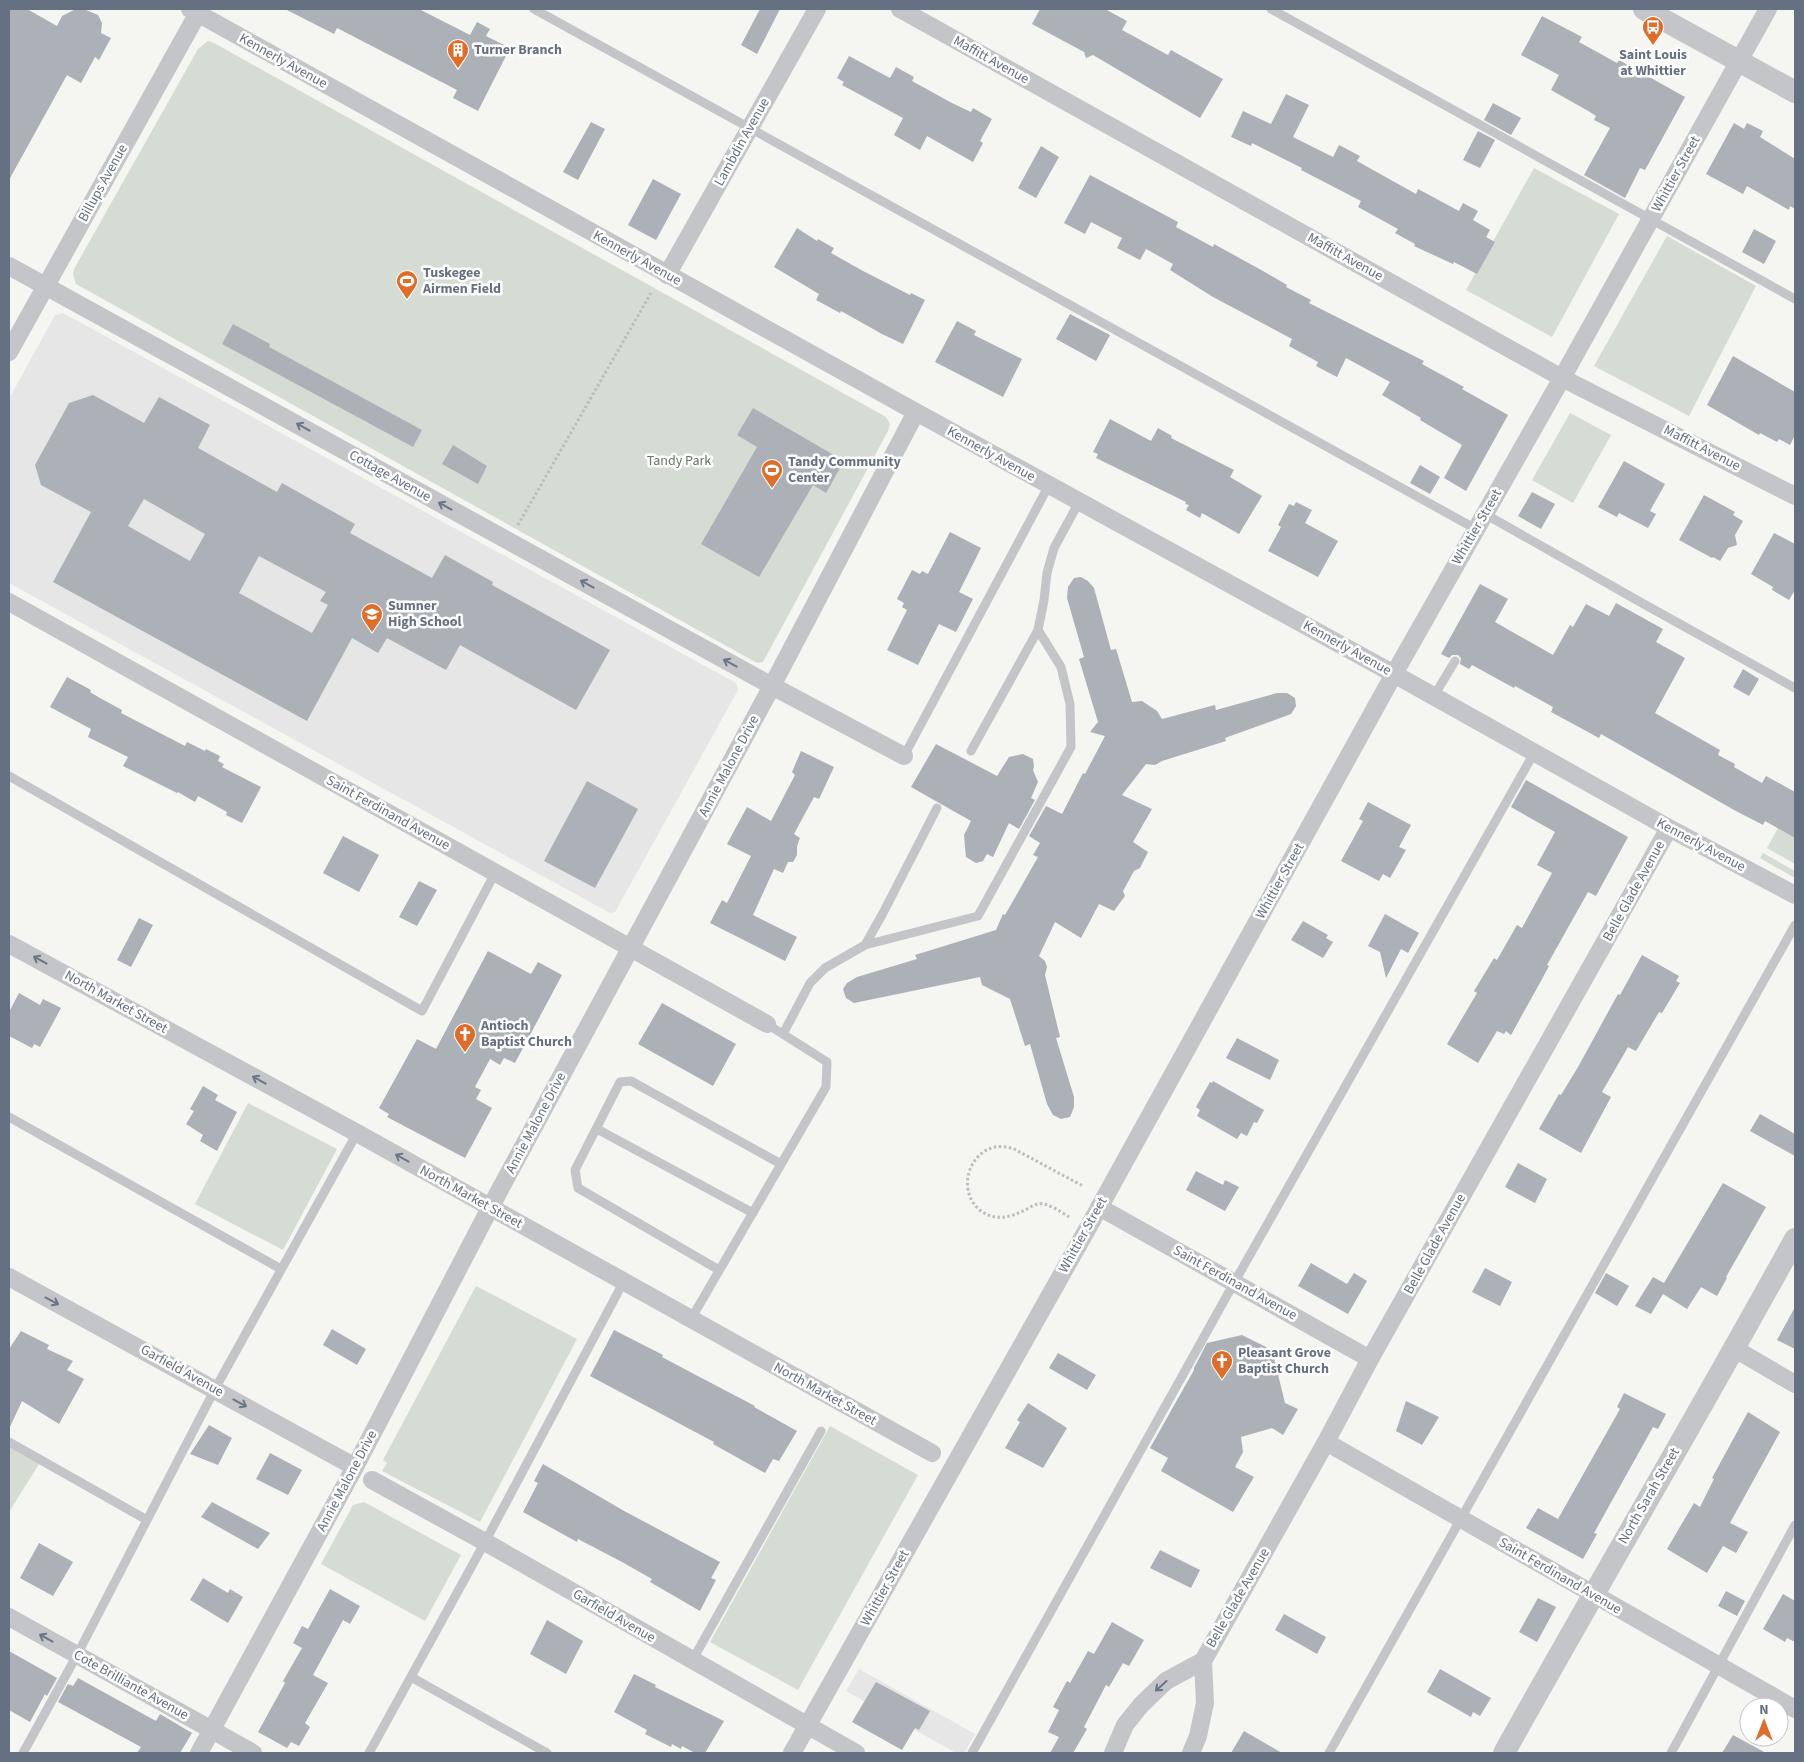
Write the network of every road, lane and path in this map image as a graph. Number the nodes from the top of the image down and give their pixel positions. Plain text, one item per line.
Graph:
1 (534, 9) edge
2 (817, 9) edge
3 (900, 9) edge
4 (1271, 9) edge
5 (1644, 9) edge
6 (1768, 9) edge
7 (194, 11) edge
8 (1740, 61) junction
9 (1795, 92) edge
10 (750, 129) junction
11 (1651, 220) junction
12 (9, 266) edge
13 (668, 275) junction
14 (46, 286) junction
15 (651, 293) dead end
16 (1795, 299) edge
17 (9, 352) edge
18 (1562, 378) junction
19 (916, 412) junction
20 (1049, 485) junction
21 (1795, 496) edge
22 (1079, 502) junction
23 (1481, 521) junction
24 (518, 525) dead end
25 (9, 602) edge
26 (1038, 630) junction
27 (1455, 662) dead end
28 (1394, 674) junction
29 (772, 686) junction
30 (1795, 688) edge
31 (1434, 696) junction
32 (971, 751) dead end
33 (1534, 753) junction
34 (904, 756) joint
35 (9, 776) edge
36 (937, 808) dead end
37 (1669, 828) junction
38 (494, 872) junction
39 (1795, 895) edge
40 (1795, 925) edge
41 (9, 944) edge
42 (865, 945) junction
43 (630, 948) junction
44 (766, 1024) joint
45 (783, 1034) junction
46 (9, 1117) edge
47 (597, 1129) junction
48 (357, 1133) junction
49 (781, 1164) junction
50 (1083, 1186) dead end
51 (1099, 1207) junction
52 (490, 1208) junction
53 (753, 1212) junction
54 (1069, 1217) dead end
55 (1795, 1239) edge
56 (281, 1269) junction
57 (720, 1270) junction
58 (9, 1277) edge
59 (624, 1281) junction
60 (1234, 1283) junction
61 (691, 1319) junction
62 (1735, 1349) junction
63 (1370, 1359) junction
64 (1795, 1384) edge
65 (215, 1389) junction
66 (821, 1431) dead end
67 (9, 1442) edge
68 (1326, 1442) junction
69 (932, 1453) dead end
70 (355, 1467) junction
71 (372, 1480) dead end
72 (1460, 1519) junction
73 (147, 1520) junction
74 (1795, 1525) edge
75 (1786, 1541) junction
76 (485, 1542) junction
77 (1795, 1546) edge
78 (1592, 1594) junction
79 (9, 1617) edge
80 (77, 1655) junction
81 (692, 1661) junction
82 (1203, 1661) junction
83 (1720, 1667) junction
84 (411, 1677) junction
85 (1795, 1709) edge
86 (807, 1727) junction
87 (211, 1730) junction
88 (23, 1753) edge
89 (199, 1753) edge
90 (253, 1753) edge
91 (369, 1753) edge
92 (547, 1753) edge
93 (792, 1753) edge
94 (856, 1753) edge
95 (972, 1753) edge
96 (1113, 1753) edge
97 (1191, 1753) edge
98 (1329, 1753) edge
99 (1504, 1753) edge
100 (1672, 1753) edge

1 - 10 lane
2 - 10 street, Lambdin Avenue
3 - 18 street, Maffitt Avenue
4 - 11 lane
5 - 8 street
6 - 8 street, Whittier Street
7 - 13 street, Kennerly Avenue
7 - 14 street, Billups Avenue
8 - 9 street
8 - 11 street, Whittier Street
10 - 13 street, Lambdin Avenue
10 - 23 lane
11 - 16 lane
11 - 18 street, Whittier Street
12 - 14 street, Cottage Avenue
13 - 19 street, Kennerly Avenue
14 - 17 street, Billups Avenue
29 -> 14 street, Cottage Avenue
15 - 24 path
18 - 21 street, Maffitt Avenue
18 - 23 street, Whittier Street
19 - 20 street, Kennerly Avenue
19 - 29 street, Annie Malone Drive
20 - 22 street, Kennerly Avenue
20 - 34 lane
22 - 26 lane
22 - 28 street, Kennerly Avenue
23 - 28 street, Whittier Street
23 - 30 lane
25 - 38 street, Saint Ferdinand Avenue
26 - 32 lane
26 - 42 lane
27 - 31 lane
28 - 31 street, Kennerly Avenue
28 - 51 street, Whittier Street
29 - 34 street, Cottage Avenue
29 - 43 street, Annie Malone Drive
31 - 33 street, Kennerly Avenue
33 - 37 street, Kennerly Avenue
33 - 60 lane
35 - 38 lane
36 - 42 lane
37 - 39 street, Kennerly Avenue
37 - 63 street, Belle Glade Avenue
38 - 43 street, Saint Ferdinand Avenue
40 - 72 lane
48 -> 41 street, North Market Street
42 - 45 lane
43 - 44 street, Saint Ferdinand Avenue
43 - 52 street, Annie Malone Drive
44 - 45 lane
45 - 49 lane
46 - 56 lane
47 - 49 lane
47 - 53 lane
47 - 57 lane
52 -> 48 street, North Market Street
48 - 56 lane
49 - 53 lane
50 - 54 path
51 - 60 street, Saint Ferdinand Avenue
51 - 86 street, Whittier Street
52 - 59 street, North Market Street
52 - 70 street, Annie Malone Drive
53 - 57 lane
55 - 62 street, North Sarah Street
56 - 65 lane
57 - 61 lane
58 -> 65 street, Garfield Avenue
59 - 61 street, North Market Street
59 - 76 lane
60 - 63 street, Saint Ferdinand Avenue
60 - 95 lane
61 - 69 street, North Market Street
62 - 64 street
62 - 78 street, North Sarah Street
63 - 68 street, Belle Glade Avenue
65 -> 70 street, Garfield Avenue
65 - 73 lane
66 - 81 lane
67 - 73 lane
68 - 72 street, Saint Ferdinand Avenue
68 - 82 street, Belle Glade Avenue
70 - 87 street, Annie Malone Drive
71 - 76 street, Garfield Avenue
72 - 78 street, Saint Ferdinand Avenue
72 - 98 lane
73 - 80 lane
74 - 75 lane
75 - 77 lane
75 - 83 lane
76 - 81 street, Garfield Avenue
76 - 84 lane
78 - 83 street, Saint Ferdinand Avenue
78 - 99 street, North Sarah Street
80 -> 79 street, Cote Brilliante Avenue
80 - 87 street, Cote Brilliante Avenue
80 - 88 lane
81 - 86 street, Garfield Avenue
82 -> 96 street, Belle Glade Avenue
82 - 97 street, Belle Glade Avenue
83 - 85 street, Saint Ferdinand Avenue
83 - 100 lane
84 - 91 lane
84 - 92 lane
86 - 93 street, Whittier Street
86 - 94 street, Garfield Avenue
87 - 89 street, Annie Malone Drive
87 - 90 street, Cote Brilliante Avenue

